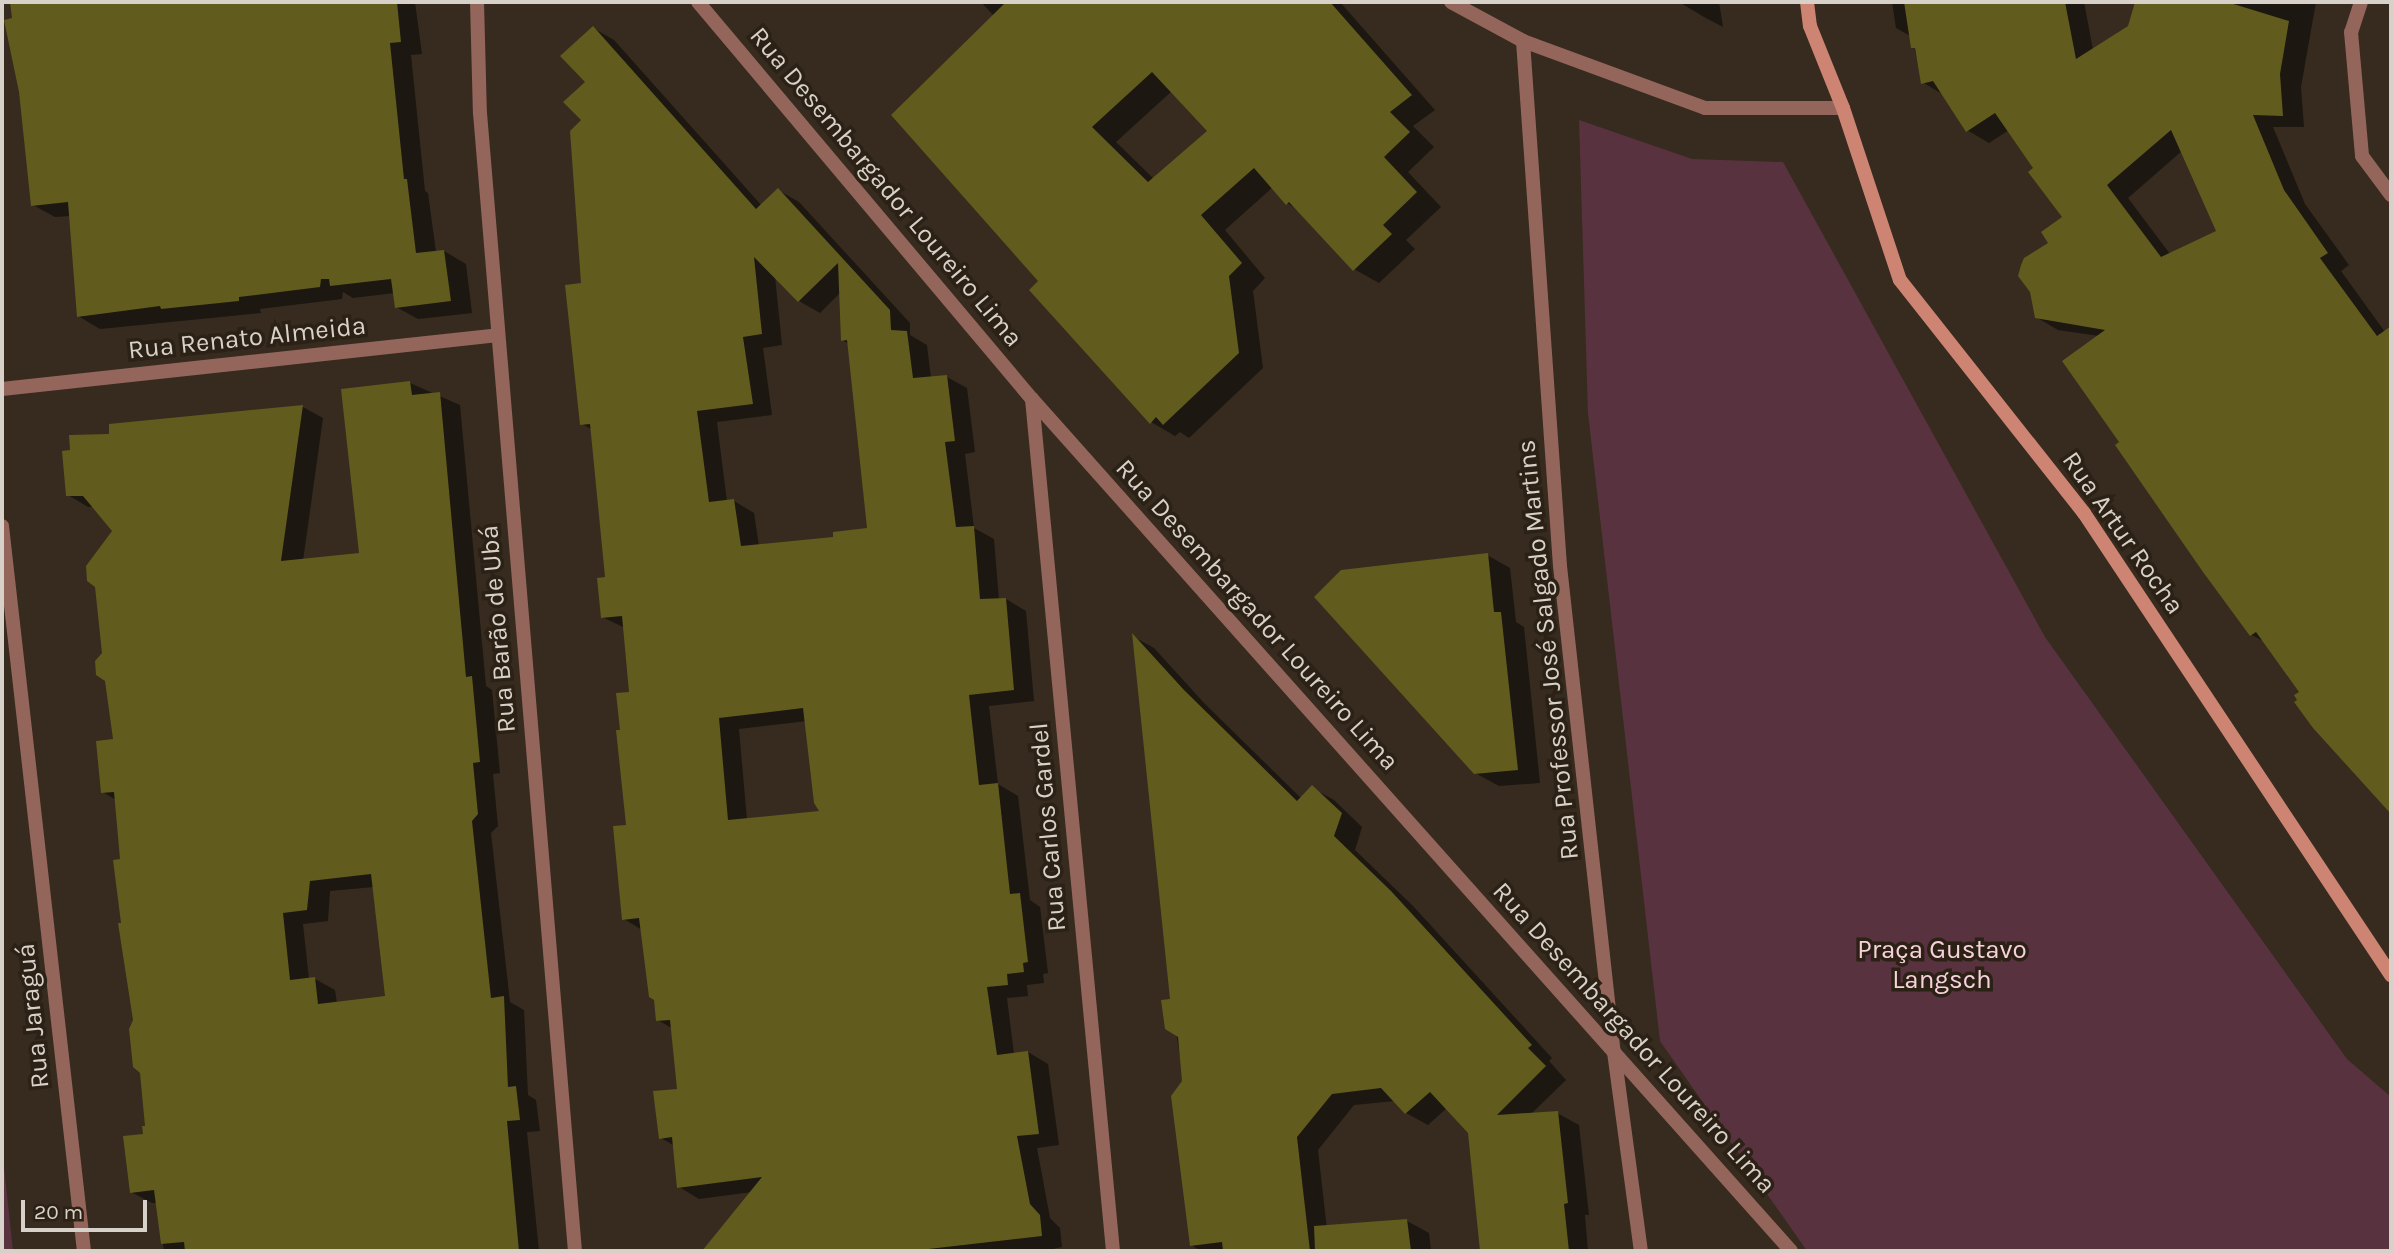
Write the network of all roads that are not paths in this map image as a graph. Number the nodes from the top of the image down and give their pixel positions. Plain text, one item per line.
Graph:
1 (477, 2) edge
2 (698, 2) edge
3 (1451, 2) edge
4 (1807, 2) edge
5 (2361, 2) edge
6 (1523, 41) junction
7 (1843, 108) junction
8 (2391, 195) edge
9 (498, 335) junction
10 (2, 389) edge
11 (1032, 399) junction
12 (2, 526) edge
13 (2391, 975) edge
14 (1614, 1052) junction
15 (84, 1251) edge
16 (575, 1251) edge
17 (1113, 1251) edge
18 (1641, 1251) edge
19 (1791, 1251) edge

1 - 9 street, Rua Barão de Ubá
2 - 11 street, Rua Desembargador Loureiro Lima
3 - 6 street
4 - 7 street, Rua Artur Rocha
5 - 8 street
6 - 7 street
6 - 14 street, Rua Professor José Salgado Martins
7 - 13 street, Rua Artur Rocha
9 - 10 street, Rua Renato Almeida
9 - 16 street, Rua Barão de Ubá
11 - 14 street, Rua Desembargador Loureiro Lima
11 - 17 street, Rua Carlos Gardel
12 - 15 street, Rua Jaraguá
14 - 18 street, Rua Professor José Salgado Martins
14 - 19 street, Rua Desembargador Loureiro Lima

